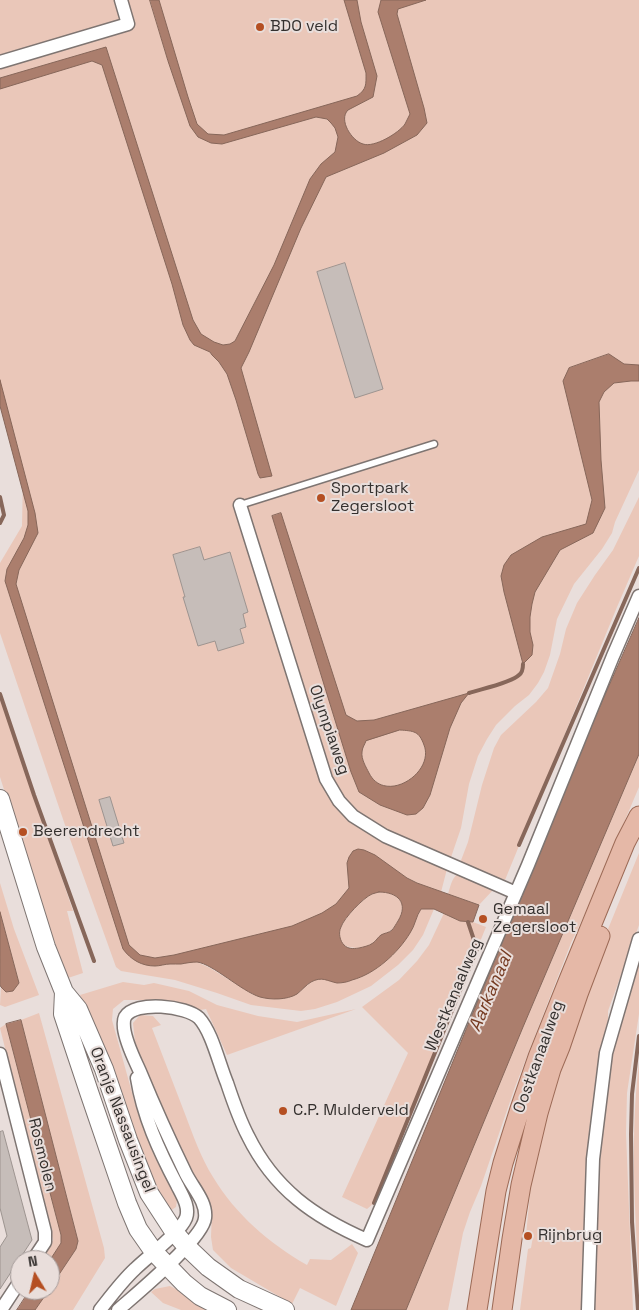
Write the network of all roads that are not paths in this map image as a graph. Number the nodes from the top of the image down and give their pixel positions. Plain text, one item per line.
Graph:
1 (121, 0) edge
2 (0, 62) edge
3 (434, 444) dead end
4 (240, 505) joint
5 (639, 596) edge
6 (0, 799) edge
7 (639, 816) edge
8 (639, 829) edge
9 (516, 893) junction
10 (639, 939) edge
11 (71, 1011) junction
12 (0, 1054) edge
13 (133, 1056) junction
14 (175, 1233) junction
15 (186, 1247) junction
16 (40, 1250) edge
17 (154, 1252) junction
18 (166, 1266) junction
19 (10, 1296) edge
20 (1, 1310) edge
21 (100, 1310) edge
22 (118, 1310) edge
23 (228, 1310) edge
24 (285, 1310) edge
25 (477, 1310) edge
26 (502, 1310) edge
27 (588, 1310) edge

1 - 2 street
3 - 4 lane
4 - 9 street, Olympiaweg
5 - 9 street, Westkanaalweg
6 - 11 main road, Oranje Nassausingel
7 - 25 main road, Oostkanaalweg
8 - 26 main road, Oostkanaalweg
9 - 13 street, Westkanaalweg
10 - 27 street
11 - 14 main road, Oranje Nassausingel
11 - 17 main road, Oranje Nassausingel
12 - 16 street, Rosmolen
13 - 14 street
13 - 15 street
14 - 15 main road, Oranje Nassausingel
14 - 17 street
15 - 18 street
15 - 24 main road, Oranje Nassausingel
17 - 18 main road, Oranje Nassausingel
17 - 21 street
18 - 22 street
18 - 23 main road, Oranje Nassausingel
19 - 20 street

